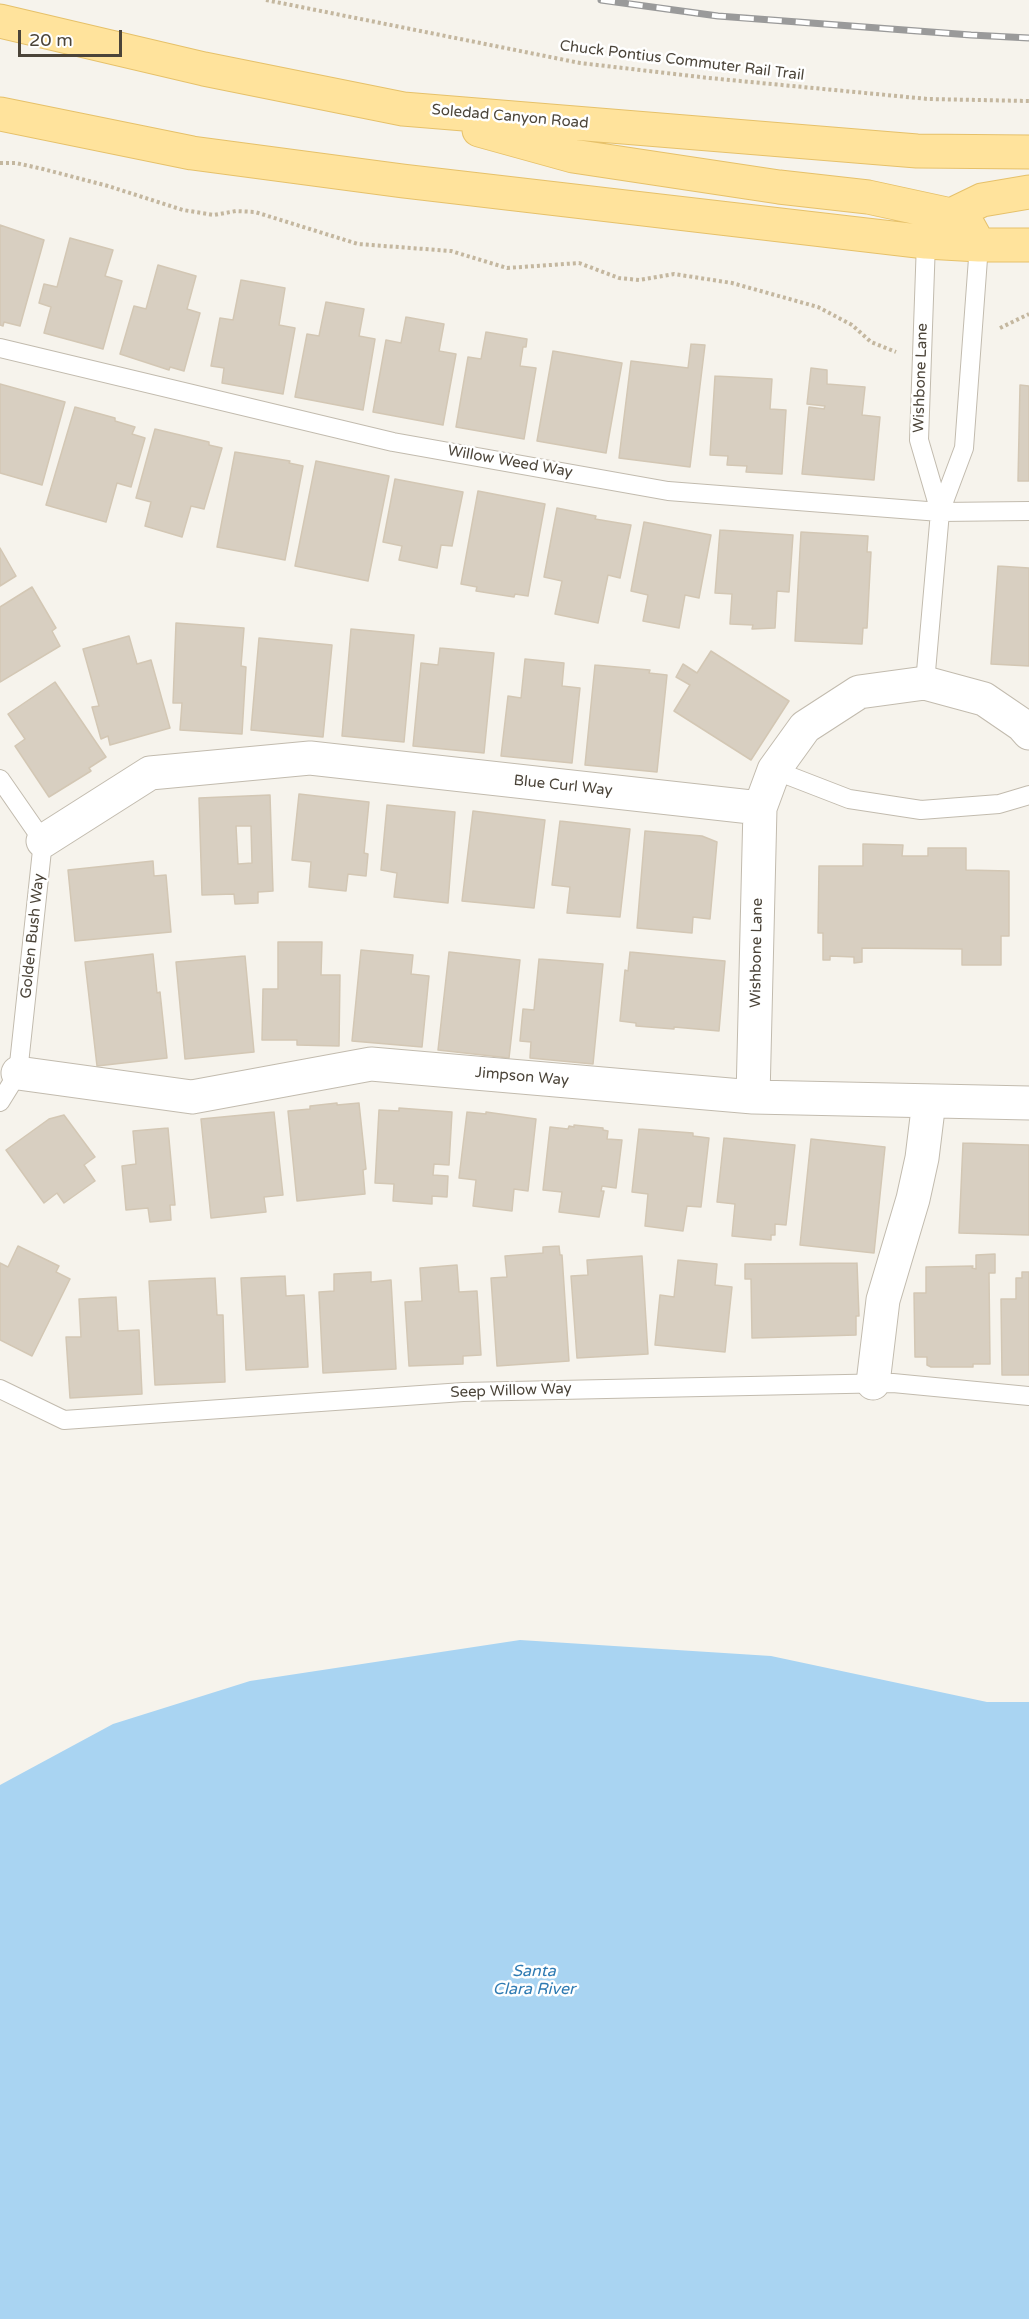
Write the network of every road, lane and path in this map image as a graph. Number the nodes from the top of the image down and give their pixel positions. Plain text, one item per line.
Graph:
1 (266, 0) edge
2 (0, 21) edge
3 (1029, 101) edge
4 (403, 109) junction
5 (0, 114) edge
6 (1029, 152) edge
7 (0, 163) edge
8 (1029, 192) edge
9 (951, 214) junction
10 (926, 242) junction
11 (979, 245) junction
12 (1029, 245) edge
13 (1029, 314) edge
14 (992, 331) dead end
15 (0, 348) edge
16 (921, 374) junction
17 (1029, 511) edge
18 (940, 512) junction
19 (925, 683) junction
20 (1029, 733) edge
21 (774, 770) junction
22 (0, 779) edge
23 (1029, 795) edge
24 (760, 808) junction
25 (43, 841) junction
26 (18, 1073) junction
27 (753, 1097) junction
28 (929, 1101) junction
29 (0, 1102) edge
30 (1029, 1102) edge
31 (873, 1383) junction
32 (0, 1389) edge
33 (1029, 1396) edge

1 - 3 path, Chuck Pontius Commuter Rail Trail
2 - 4 main road, Soledad Canyon Road
4 - 6 main road, Soledad Canyon Road
4 - 9 main road
5 - 10 main road
7 - 16 path
8 - 9 main road
9 - 10 main road
9 - 11 main road
10 - 11 main road
10 - 16 lane, Wishbone Lane
11 - 12 main road
11 - 18 lane, Wishbone Lane
13 - 14 path
15 - 18 lane, Willow Weed Way
16 - 18 lane, Wishbone Lane
17 - 18 lane, Willow Weed Way
18 - 19 lane, Wishbone Lane
19 - 20 street
19 - 21 street
21 - 23 lane
21 - 24 street
22 - 25 lane
24 - 25 street, Blue Curl Way
24 - 27 street, Wishbone Lane
25 - 26 lane, Golden Bush Way
26 - 27 street, Jimpson Way
26 - 29 lane, Golden Bush Way
27 - 28 street, Jimpson Way
28 - 30 street, Jimpson Way
28 - 31 street
31 - 32 lane, Seep Willow Way
31 - 33 lane, Seep Willow Way

